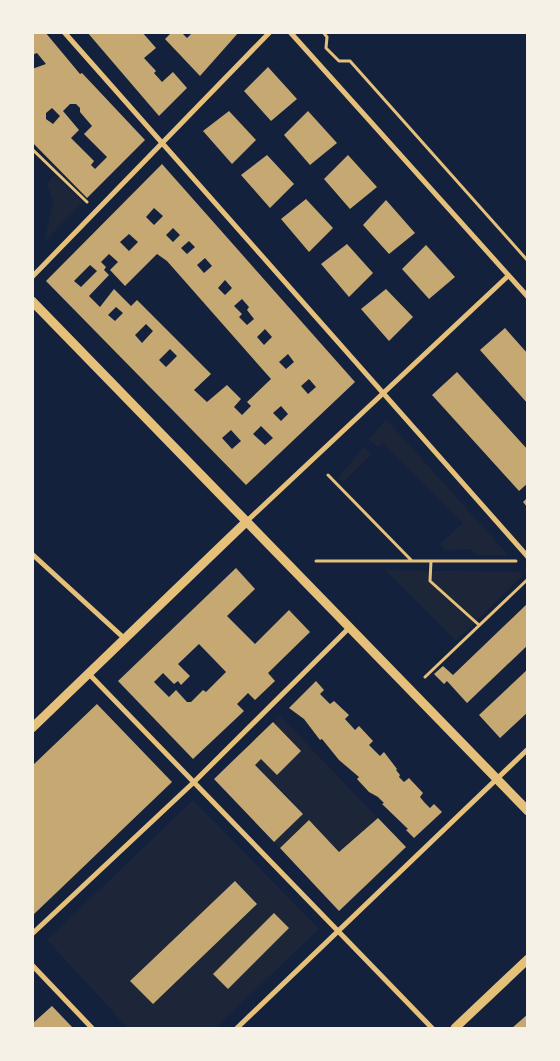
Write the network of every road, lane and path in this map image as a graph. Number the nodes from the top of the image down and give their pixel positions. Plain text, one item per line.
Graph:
1 (64, 32) edge
2 (270, 32) edge
3 (290, 32) edge
4 (323, 32) edge
5 (162, 143) junction
6 (32, 149) edge
7 (87, 202) dead end
8 (528, 261) edge
9 (508, 276) junction
10 (32, 277) edge
11 (528, 297) edge
12 (32, 301) edge
13 (383, 393) junction
14 (328, 475) dead end
15 (247, 521) junction
16 (32, 554) edge
17 (528, 557) edge
18 (316, 561) dead end
19 (412, 561) junction
20 (431, 561) junction
21 (516, 561) dead end
22 (528, 579) edge
23 (479, 625) junction
24 (350, 628) junction
25 (125, 639) junction
26 (89, 674) junction
27 (425, 677) dead end
28 (32, 728) edge
29 (528, 749) edge
30 (496, 779) junction
31 (194, 782) junction
32 (528, 811) edge
33 (338, 931) junction
34 (32, 934) edge
35 (528, 958) edge
36 (32, 965) edge
37 (92, 1028) edge
38 (237, 1028) edge
39 (432, 1028) edge
40 (455, 1028) edge

1 - 5 street
2 - 5 street
3 - 9 street
4 - 8 path
5 - 10 street
5 - 13 street
6 - 7 path
9 - 11 street
9 - 13 street
12 - 15 street
13 - 15 street
13 - 17 street
14 - 19 path
15 - 24 street
15 - 25 street
16 - 25 street
18 - 19 path
19 - 20 path
20 - 21 path
20 - 23 path
22 - 23 path
23 - 27 path
24 - 30 street
24 - 31 street
25 - 26 street
26 - 28 street
26 - 31 street
29 - 30 street
30 - 32 street
30 - 33 street
31 - 33 street
31 - 34 street
33 - 38 street
33 - 39 street
35 - 40 street
36 - 37 street

